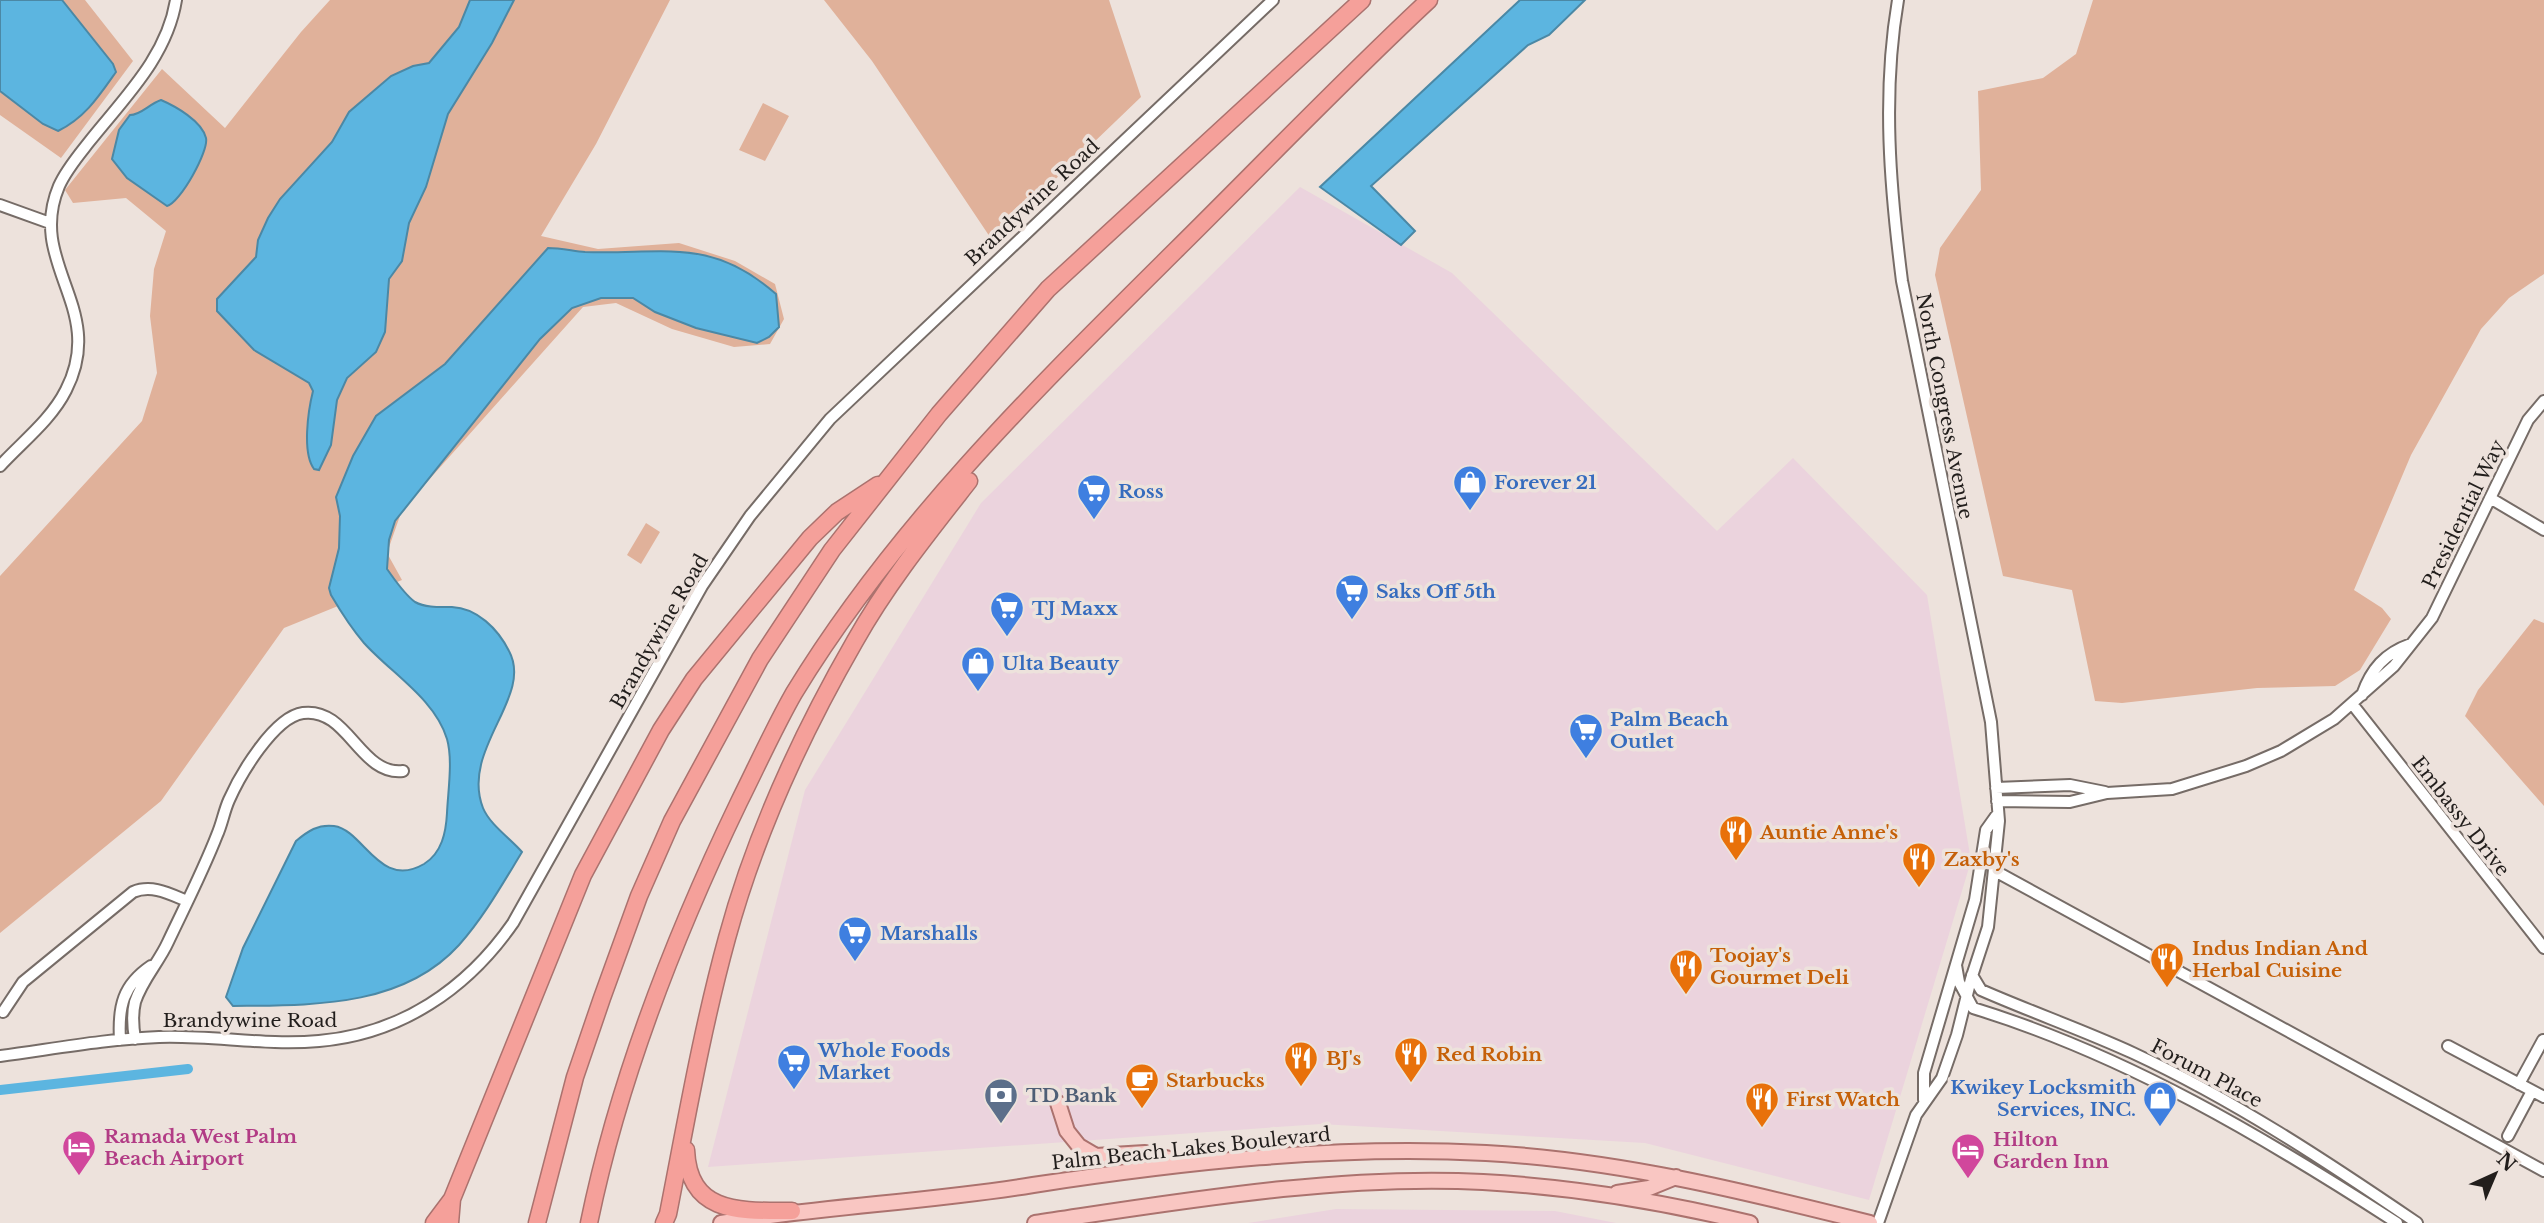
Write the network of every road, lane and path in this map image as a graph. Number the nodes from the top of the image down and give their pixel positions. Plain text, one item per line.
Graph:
1 (176, 0) edge
2 (1273, 0) edge
3 (1362, 0) edge
4 (1429, 0) edge
5 (1898, 0) edge
6 (0, 205) edge
7 (50, 223) junction
8 (1049, 376) junction
9 (2544, 401) edge
10 (0, 466) edge
11 (892, 476) junction
12 (2490, 498) junction
13 (2544, 530) edge
14 (2414, 643) junction
15 (2362, 696) junction
16 (2353, 705) junction
17 (403, 771) dead end
18 (1996, 788) junction
19 (2107, 793) junction
20 (1997, 801) junction
21 (1996, 816) junction
22 (1995, 871) junction
23 (187, 901) junction
24 (2544, 948) edge
25 (156, 962) junction
26 (1956, 965) junction
27 (1972, 975) junction
28 (1967, 995) junction
29 (3, 1012) dead end
30 (135, 1039) junction
31 (120, 1040) junction
32 (2543, 1040) edge
33 (2448, 1046) dead end
34 (0, 1056) edge
35 (2519, 1084) junction
36 (2532, 1091) junction
37 (2544, 1097) edge
38 (1924, 1100) junction
39 (1058, 1103) dead end
40 (685, 1127) junction
41 (2508, 1136) dead end
42 (1190, 1164) junction
43 (2544, 1171) edge
44 (1676, 1177) junction
45 (1598, 1195) junction
46 (452, 1199) junction
47 (792, 1211) junction
48 (590, 1219) edge
49 (537, 1222) edge
50 (1056, 1222) edge
51 (434, 1223) edge
52 (450, 1223) edge
53 (664, 1223) edge
54 (721, 1223) edge
55 (1035, 1223) edge
56 (1750, 1223) edge
57 (1870, 1223) edge
58 (1878, 1223) edge
59 (2397, 1223) edge
60 (2417, 1223) edge

1 - 7 street
2 - 30 street, Brandywine Road
3 - 11 highway
4 - 8 highway
5 - 18 street, North Congress Avenue
6 - 7 street
7 - 10 street
8 - 40 highway
8 - 48 highway
9 - 12 street, Presidential Way
11 - 46 highway
11 - 49 highway
12 - 13 street
12 - 14 street, Presidential Way
14 - 15 street, Presidential Way
14 - 15 street, Presidential Way
15 - 16 street, Presidential Way
16 - 19 street, Presidential Way
16 - 24 street, Embassy Drive
17 - 23 street
18 - 19 street, Presidential Way
18 - 20 street, North Congress Avenue
19 - 20 street, Presidential Way
20 - 21 street, North Congress Avenue
21 - 22 street, North Congress Avenue
21 - 26 street, North Congress Avenue
22 - 27 street, North Congress Avenue
22 - 43 street
23 - 25 street
23 - 29 street
25 - 30 street
25 - 31 street
26 - 28 street
26 - 38 street, North Congress Avenue
27 - 28 street, North Congress Avenue
27 - 60 street, Forum Place
28 - 38 street, North Congress Avenue
28 - 59 street, Forum Place
30 - 31 street, Brandywine Road
31 - 34 street, Brandywine Road
32 - 35 street
33 - 35 street
35 - 36 street
36 - 37 street
36 - 41 street
38 - 58 street, North Congress Avenue
39 - 42 main road
40 - 47 highway
40 - 53 highway
42 - 44 main road, Palm Beach Lakes Boulevard
42 - 47 main road, Palm Beach Lakes Boulevard
44 - 45 main road
44 - 57 main road, Palm Beach Lakes Boulevard
45 - 50 main road
45 - 56 main road
46 - 51 highway
46 - 52 highway
47 - 54 main road, Palm Beach Lakes Boulevard
50 - 55 main road

